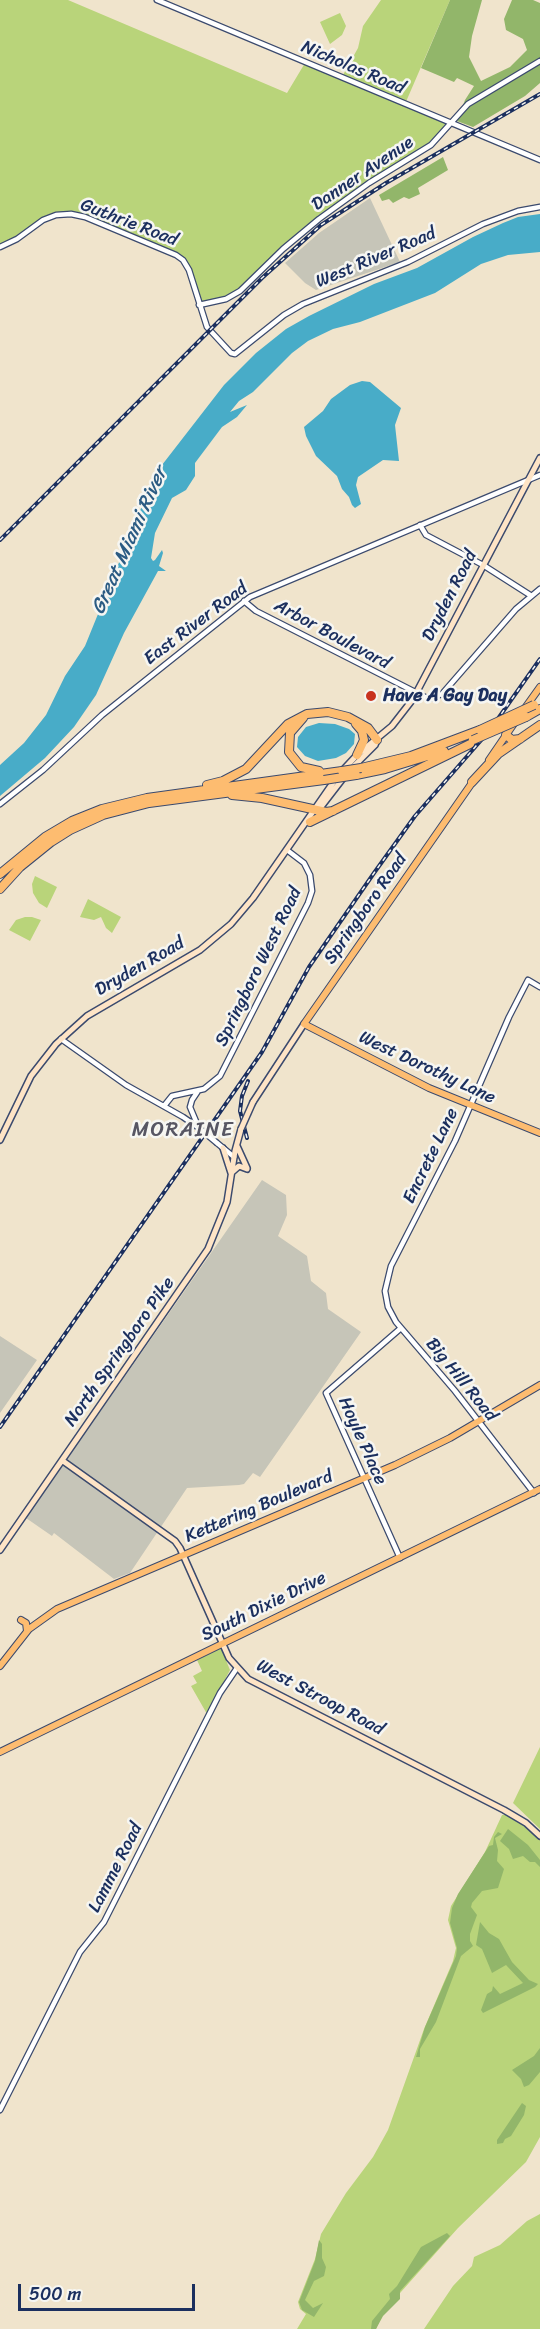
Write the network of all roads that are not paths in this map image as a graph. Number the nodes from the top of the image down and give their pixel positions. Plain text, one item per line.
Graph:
1 (157, 0) edge
2 (540, 61) edge
3 (450, 123) junction
4 (540, 160) edge
5 (540, 207) edge
6 (0, 247) edge
7 (199, 305) junction
8 (233, 354) joint
9 (540, 458) edge
10 (540, 475) edge
11 (528, 479) junction
12 (420, 525) junction
13 (483, 565) junction
14 (540, 589) edge
15 (530, 595) junction
16 (244, 601) junction
17 (540, 687) edge
18 (416, 694) junction
19 (538, 705) edge
20 (356, 724) junction
21 (540, 725) edge
22 (506, 735) junction
23 (521, 738) junction
24 (377, 740) junction
25 (471, 742) junction
26 (357, 755) junction
27 (329, 775) junction
28 (472, 782) junction
29 (198, 796) junction
30 (147, 798) junction
31 (0, 804) edge
32 (296, 805) junction
33 (345, 806) junction
34 (316, 809) junction
35 (307, 822) junction
36 (287, 850) junction
37 (0, 874) edge
38 (0, 889) edge
39 (540, 987) edge
40 (304, 1024) junction
41 (61, 1039) junction
42 (198, 1091) junction
43 (164, 1106) junction
44 (471, 1106) junction
45 (199, 1128) junction
46 (540, 1133) edge
47 (0, 1140) edge
48 (237, 1143) junction
49 (223, 1148) junction
50 (234, 1157) junction
51 (231, 1173) junction
52 (387, 1278) joint
53 (401, 1328) junction
54 (540, 1385) edge
55 (478, 1422) junction
56 (63, 1461) junction
57 (364, 1479) junction
58 (537, 1491) edge
59 (0, 1550) edge
60 (184, 1556) junction
61 (400, 1558) junction
62 (21, 1620) dead end
63 (27, 1632) junction
64 (222, 1642) junction
65 (0, 1666) edge
66 (237, 1668) junction
67 (243, 1675) junction
68 (230, 1676) junction
69 (0, 1752) edge
70 (540, 1836) edge
71 (0, 2110) edge

1 - 3 street, Nicholas Road
2 - 3 street, Danner Avenue
3 - 4 street, Nicholas Road
3 - 7 street, Danner Avenue
5 - 8 street, West River Road
6 - 7 street, Guthrie Road
7 - 8 street, Guthrie Road
9 - 11 main road, Dryden Road
10 - 11 street, East River Road
11 - 12 street, East River Road
11 - 13 main road, Dryden Road
12 - 13 street
12 - 16 street, East River Road
13 - 15 street
13 - 18 main road, Dryden Road
14 - 15 street
15 - 18 street
16 - 18 street, Arbor Boulevard
16 - 31 street, East River Road
17 - 22 main road, Springboro Road
18 - 24 main road, Dryden Road
19 - 25 highway, bridge
19 - 27 highway, bridge
20 - 24 highway
20 - 26 highway
20 - 27 highway
21 - 23 highway
22 - 23 highway
22 - 28 main road, Springboro Road
23 - 28 highway
24 - 26 main road, Dryden Road
24 - 30 highway
24 - 34 main road, Dryden Road
25 - 27 highway, bridge
25 - 33 highway
26 - 34 main road, Dryden Road
27 - 29 highway
27 - 30 highway
28 - 40 main road, Springboro Road
29 - 32 highway
29 - 38 highway
30 - 37 highway
32 - 34 highway
32 - 35 highway
33 - 34 highway
33 - 35 highway
34 - 35 main road, Dryden Road
35 - 36 main road, Dryden Road
36 - 41 main road, Dryden Road
36 - 42 street, Springboro West Road
39 - 44 street, Encrete Lane
40 - 44 main road, West Dorothy Lane
40 - 48 main road, Springboro Road, bridge
41 - 43 street
41 - 47 main road, Dryden Road
42 - 43 street
42 - 45 street
43 - 45 street
44 - 46 main road, West Dorothy Lane
44 - 52 street, Encrete Lane
45 - 49 street, bridge
48 - 50 main road, Springboro Road
48 - 51 main road
49 - 50 street
49 - 51 main road
50 - 51 main road, North Springboro Pike
51 - 56 main road, North Springboro Pike
52 - 53 street, Big Hill Road
53 - 55 street, Big Hill Road
53 - 57 street, Hoyle Place
54 - 55 main road, Kettering Boulevard
55 - 57 main road, Kettering Boulevard
55 - 58 street, Big Hill Road
56 - 59 main road, North Springboro Pike
56 - 60 main road, West Stroop Road
57 - 60 main road, Kettering Boulevard
57 - 61 street, Hoyle Place
58 - 61 main road, South Dixie Drive
60 - 63 main road, Kettering Boulevard
60 - 64 main road, West Stroop Road
61 - 64 main road, South Dixie Drive
62 - 63 main road
63 - 65 main road, Kettering Boulevard
64 - 66 main road, West Stroop Road
64 - 69 main road, South Dixie Drive
66 - 67 main road, West Stroop Road
66 - 68 street, Lamme Road
67 - 68 street
67 - 70 main road, West Stroop Road
68 - 71 street, Lamme Road

